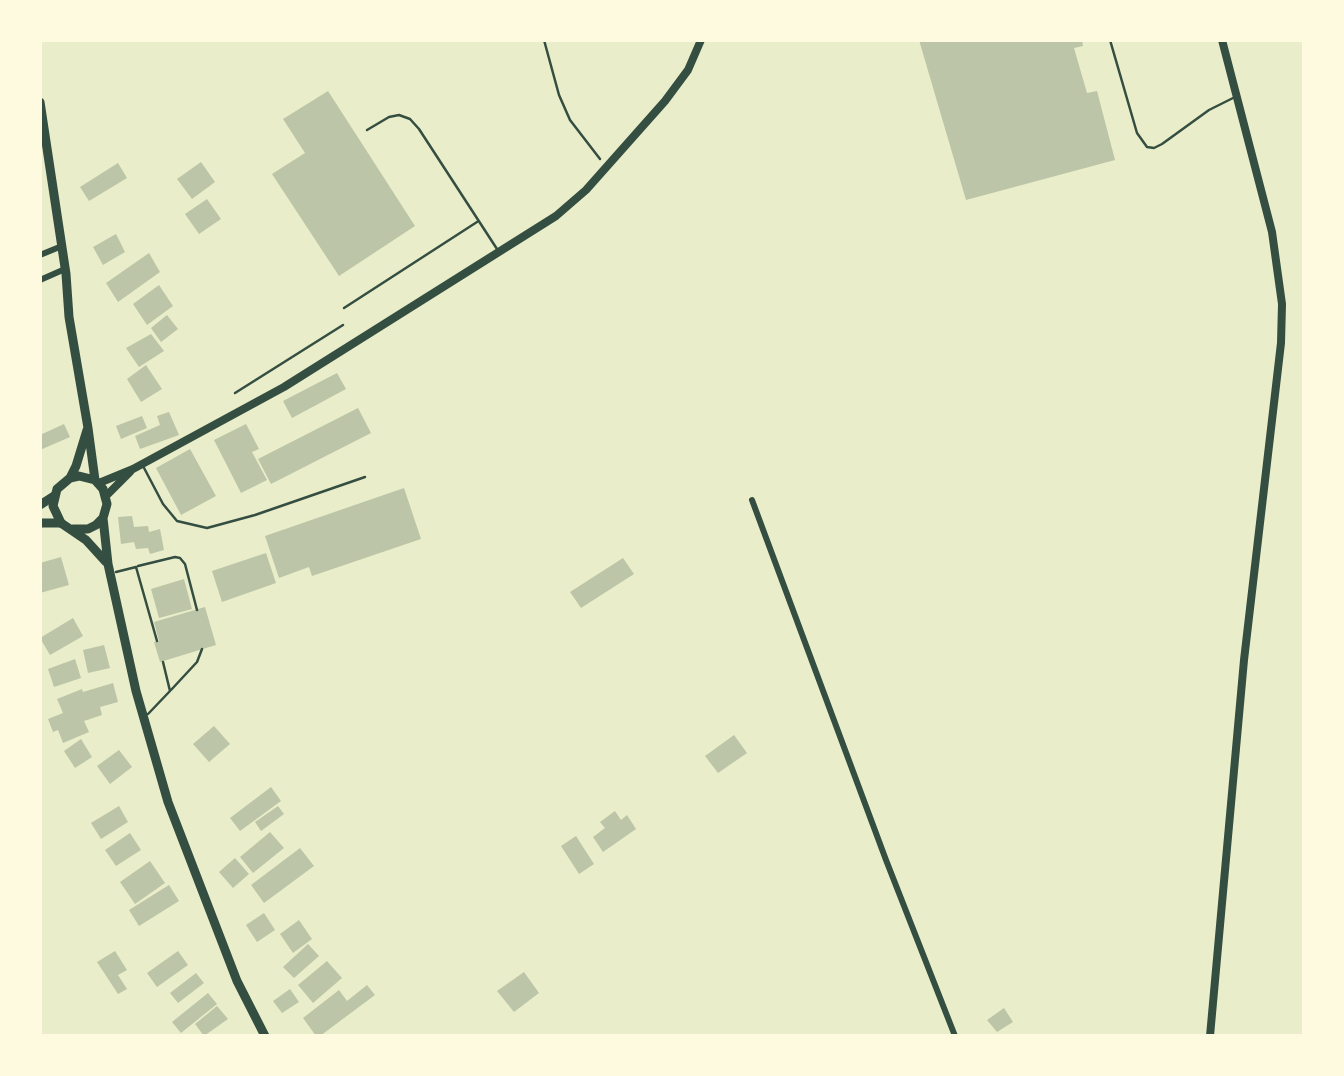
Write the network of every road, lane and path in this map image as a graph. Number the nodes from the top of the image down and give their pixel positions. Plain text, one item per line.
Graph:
1 (544, 40) edge
2 (701, 40) edge
3 (1110, 40) edge
4 (1222, 40) edge
5 (1236, 96) junction
6 (40, 102) edge
7 (368, 130) dead end
8 (608, 166) junction
9 (479, 221) junction
10 (62, 246) junction
11 (499, 252) junction
12 (40, 255) edge
13 (65, 269) junction
14 (40, 280) edge
15 (344, 308) dead end
16 (343, 325) dead end
17 (235, 392) dead end
18 (88, 428) junction
19 (137, 467) junction
20 (365, 477) dead end
21 (70, 478) junction
22 (96, 482) junction
23 (54, 496) junction
24 (106, 496) junction
25 (752, 500) dead end
26 (40, 505) edge
27 (103, 518) junction
28 (40, 524) edge
29 (66, 526) junction
30 (136, 566) junction
31 (110, 568) junction
32 (196, 610) dead end
33 (158, 641) dead end
34 (202, 650) dead end
35 (163, 662) dead end
36 (170, 691) junction
37 (144, 719) junction
38 (265, 1036) edge
39 (955, 1036) edge
40 (1210, 1036) edge

1 - 8 path
2 - 8 street
3 - 5 lane
4 - 5 street
5 - 40 street
6 - 10 main road
7 - 9 lane
8 - 11 street
9 - 11 lane
9 - 15 lane
10 - 12 street
10 - 13 main road
11 - 19 street
13 - 14 street
13 - 18 main road
16 - 17 lane
18 - 21 main road
18 - 22 main road
19 - 20 lane
19 - 22 street
19 - 24 street
21 - 22 main road
21 - 23 main road
22 - 24 main road
23 - 26 main road
23 - 29 main road
24 - 27 main road
25 - 39 street
27 - 29 main road
27 - 31 main road
28 - 29 main road
29 - 31 main road
30 - 31 lane
30 - 32 lane
30 - 33 lane
31 - 37 main road
34 - 36 lane
35 - 36 lane
36 - 37 lane
37 - 38 main road

